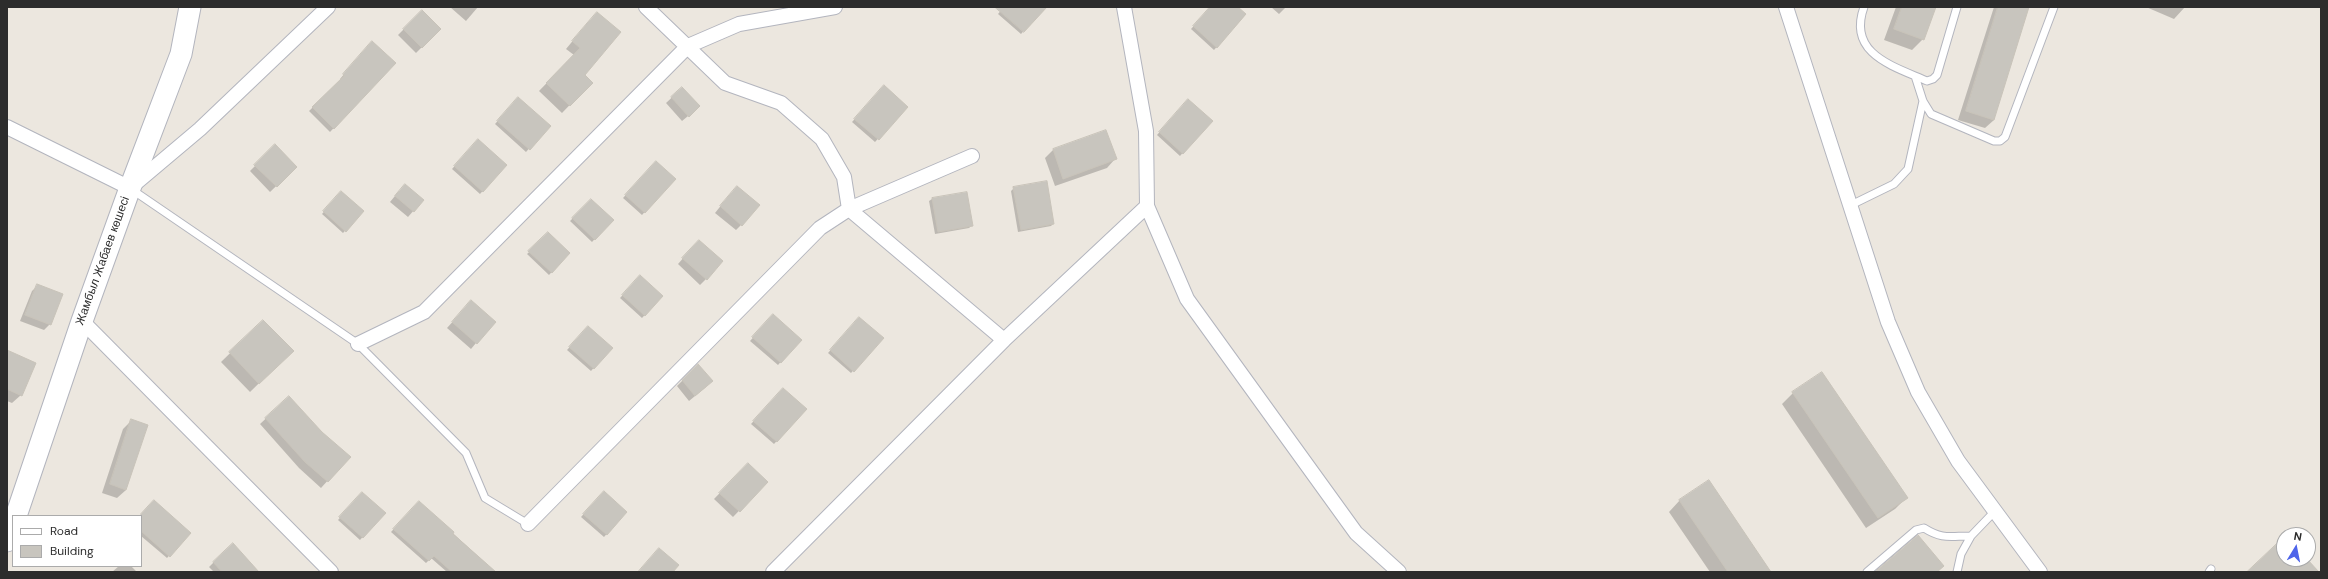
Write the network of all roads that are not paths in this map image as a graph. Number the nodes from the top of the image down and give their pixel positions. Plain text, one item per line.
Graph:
1 (190, 7) edge
2 (328, 7) edge
3 (646, 7) edge
4 (835, 7) edge
5 (1124, 7) edge
6 (1786, 7) edge
7 (1864, 7) edge
8 (1957, 7) edge
9 (2054, 7) edge
10 (688, 46) junction
11 (1915, 76) junction
12 (1923, 101) junction
13 (7, 127) edge
14 (972, 156) dead end
15 (130, 188) junction
16 (1147, 206) junction
17 (1849, 206) junction
18 (849, 209) junction
19 (82, 321) junction
20 (1004, 340) junction
21 (358, 344) junction
22 (1995, 511) junction
23 (16, 515) edge
24 (528, 524) joint
25 (12, 527) edge
26 (1971, 536) junction
27 (7, 541) edge
28 (331, 572) edge
29 (773, 572) edge
30 (1399, 572) edge
31 (1867, 572) edge
32 (1957, 572) edge
33 (2040, 572) edge

1 - 15 street, Жамбыл Жабаев көшесі
2 - 15 street
3 - 10 street
4 - 10 street
5 - 16 street
6 - 17 street
7 - 11 lane
8 - 11 lane
9 - 12 lane
10 - 18 street
10 - 21 street
11 - 12 lane
12 - 17 lane
13 - 15 street
14 - 18 street
15 - 19 street, Жамбыл Жабаев көшесі
15 - 21 lane
16 - 20 street
16 - 30 street
17 - 22 street
18 - 20 street
18 - 24 street
19 - 23 street, Жамбыл Жабаев көшесі
19 - 28 street
20 - 29 street
21 - 24 lane
22 - 26 lane
22 - 33 street
25 - 27 street
26 - 31 lane
26 - 32 lane

